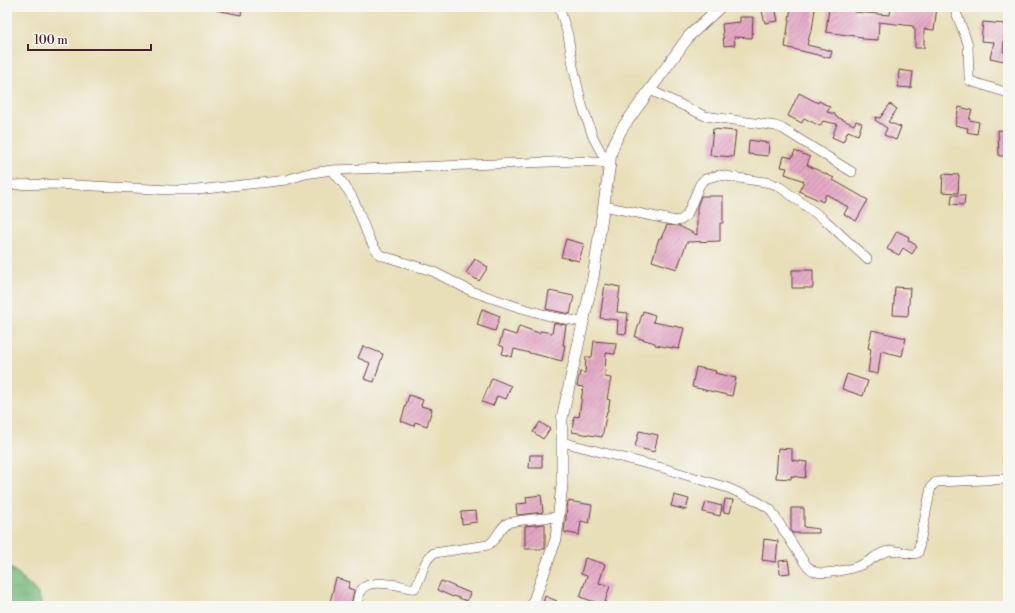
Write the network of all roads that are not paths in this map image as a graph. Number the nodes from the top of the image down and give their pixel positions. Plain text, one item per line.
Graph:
1 (559, 7) edge
2 (720, 7) edge
3 (954, 7) edge
4 (650, 90) junction
5 (1008, 93) edge
6 (610, 160) junction
7 (332, 170) junction
8 (852, 172) dead end
9 (7, 185) edge
10 (604, 206) junction
11 (867, 259) dead end
12 (583, 322) junction
13 (562, 442) junction
14 (1008, 479) edge
15 (559, 517) junction
16 (357, 606) edge
17 (532, 606) edge

1 - 6 street
2 - 4 street
3 - 5 street
4 - 6 street
4 - 8 street
6 - 7 street
6 - 10 street
7 - 9 street
7 - 12 street
10 - 11 street
10 - 12 street
12 - 13 street
13 - 14 street
13 - 15 street
15 - 16 street
15 - 17 street

